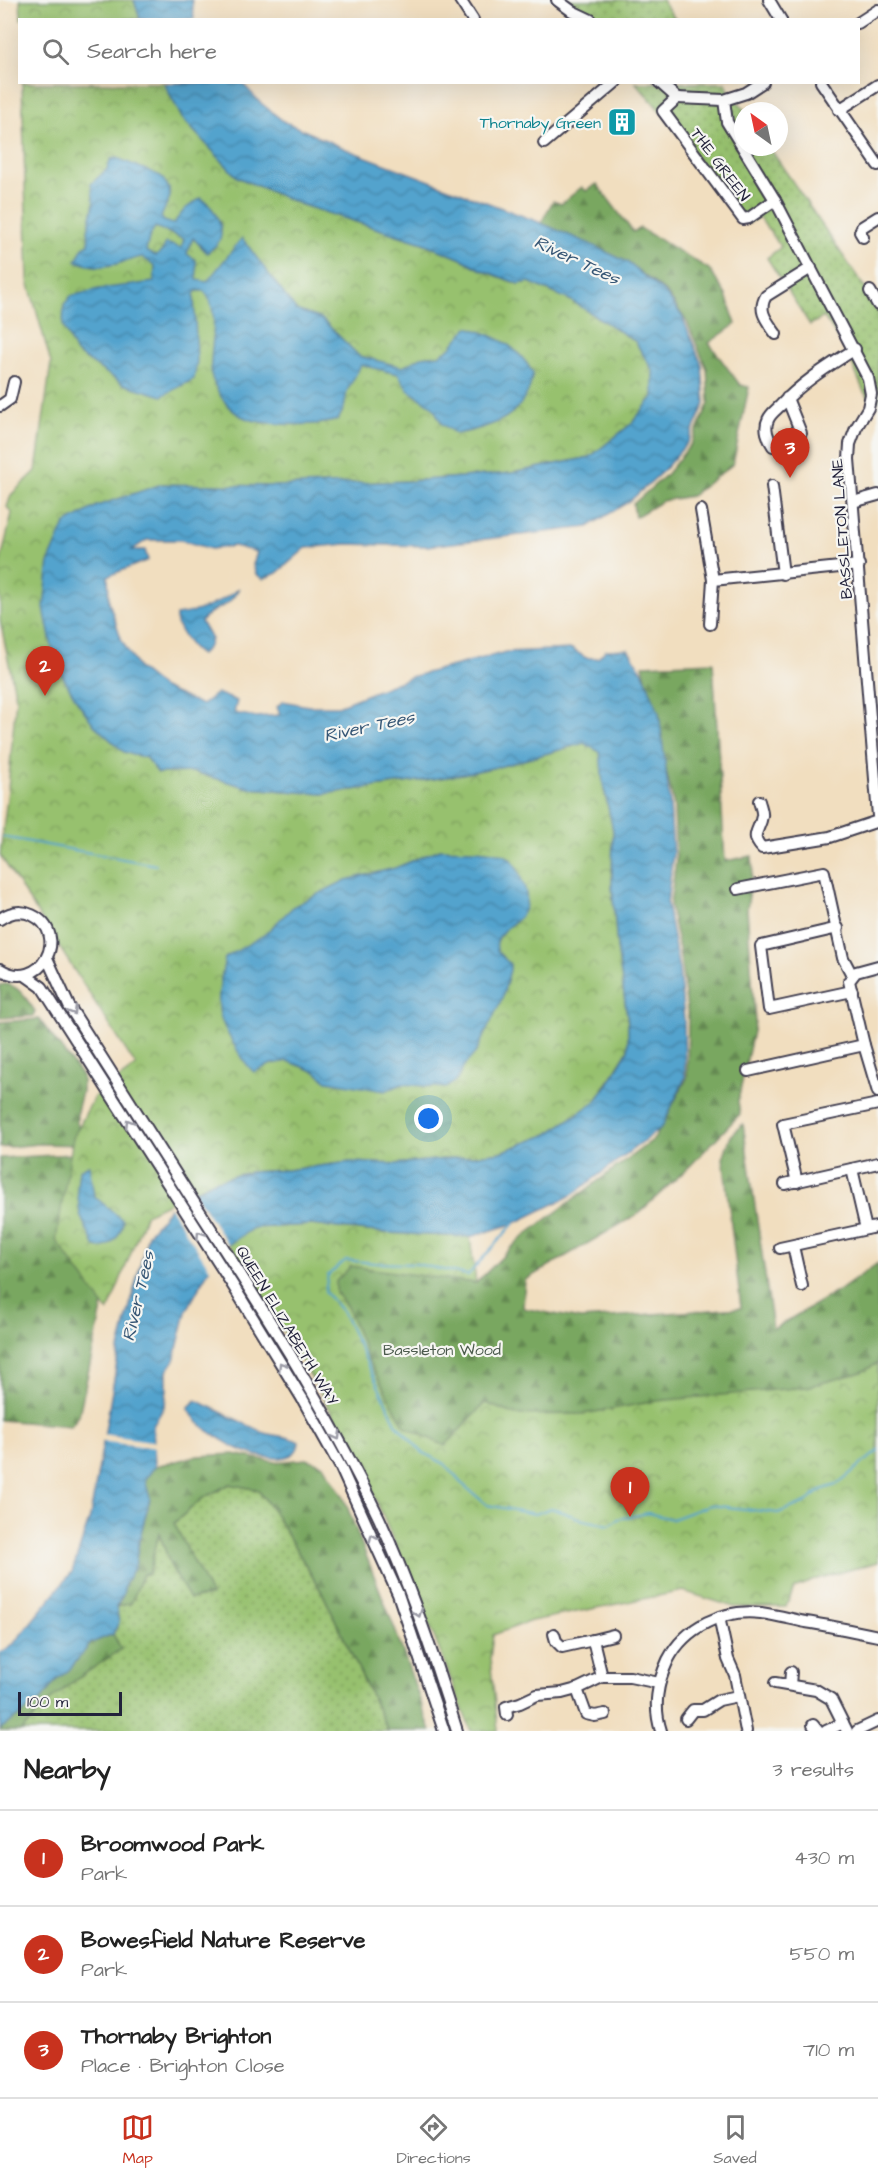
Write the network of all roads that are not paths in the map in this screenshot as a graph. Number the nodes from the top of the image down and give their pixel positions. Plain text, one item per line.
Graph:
1 (460, 0) edge
2 (557, 0) edge
3 (770, 0) edge
4 (878, 10) edge
5 (570, 15) edge
6 (472, 18) edge
7 (780, 18) edge
8 (860, 22) edge
9 (614, 84) edge
10 (661, 84) edge
11 (760, 84) edge
12 (822, 84) edge
13 (878, 85) edge
14 (677, 98) junction
15 (724, 100) junction
16 (839, 110) junction
17 (544, 142) dead end
18 (878, 165) edge
19 (776, 200) junction
20 (878, 216) edge
21 (863, 237) dead end
22 (811, 268) junction
23 (870, 291) dead end
24 (878, 305) edge
25 (776, 334) dead end
26 (855, 349) junction
27 (14, 382) dead end
28 (787, 398) dead end
29 (0, 406) edge
30 (772, 486) dead end
31 (878, 495) edge
32 (853, 502) junction
33 (701, 510) dead end
34 (858, 566) junction
35 (783, 574) junction
36 (713, 580) junction
37 (710, 624) dead end
38 (759, 801) dead end
39 (878, 816) edge
40 (878, 821) edge
41 (738, 889) dead end
42 (0, 906) edge
43 (16, 912) junction
44 (0, 919) edge
45 (838, 928) junction
46 (47, 958) junction
47 (878, 966) edge
48 (0, 969) edge
49 (25, 975) junction
50 (852, 975) junction
51 (852, 991) junction
52 (864, 1045) junction
53 (748, 1071) dead end
54 (878, 1092) edge
55 (878, 1104) edge
56 (878, 1163) edge
57 (852, 1169) junction
58 (797, 1182) junction
59 (785, 1184) dead end
60 (793, 1246) junction
61 (780, 1248) dead end
62 (802, 1286) dead end
63 (719, 1617) junction
64 (554, 1634) dead end
65 (613, 1635) dead end
66 (878, 1636) edge
67 (593, 1640) junction
68 (791, 1672) dead end
69 (602, 1677) junction
70 (658, 1683) junction
71 (775, 1683) dead end
72 (790, 1685) junction
73 (577, 1689) junction
74 (738, 1696) junction
75 (506, 1706) dead end
76 (604, 1714) dead end
77 (686, 1719) dead end
78 (878, 1720) edge
79 (845, 1727) edge
80 (444, 1731) edge
81 (458, 1731) edge
82 (661, 1731) edge
83 (746, 1731) edge
84 (826, 1731) edge
85 (857, 1731) edge

1 - 6 street
2 - 5 street
3 - 7 street
4 - 8 street
9 - 17 street
10 - 14 street
11 - 15 street
12 - 16 street
13 - 16 street
14 - 15 street
14 - 19 street, THE GREEN
15 - 19 street, BASSLETON LANE
16 - 18 street
19 - 22 street, BASSLETON LANE
20 - 21 street
22 - 25 street
22 - 26 street, BASSLETON LANE
23 - 24 street
26 - 28 street
26 - 32 street, BASSLETON LANE
27 - 29 street
30 - 35 street
31 - 32 street
32 - 34 street, BASSLETON LANE
33 - 36 street
34 - 35 street
34 - 39 street, BASSLETON LANE
35 - 36 street
36 - 37 street
38 - 40 street
41 - 45 street
42 - 43 street
43 - 44 street
43 - 46 street
45 - 50 street
45 - 51 street
46 - 49 street
46 -> 81 street, QUEEN ELIZABETH WAY
47 - 50 street
48 - 49 street
80 -> 49 street, QUEEN ELIZABETH WAY
50 - 51 street
51 - 52 street
52 - 53 street
52 - 54 street
55 - 58 street
56 - 57 street
57 - 58 street
57 - 60 street
58 - 59 street
60 - 61 street
60 - 62 street
63 - 66 street
63 - 70 street
63 - 74 street
64 - 67 street
65 - 67 street
67 - 69 street
68 - 72 street
69 - 70 street
69 - 73 street
70 - 82 street
71 - 72 street
72 - 79 street
73 - 75 street
73 - 76 street
74 - 77 street
74 - 83 street
78 - 85 street
79 - 84 street

